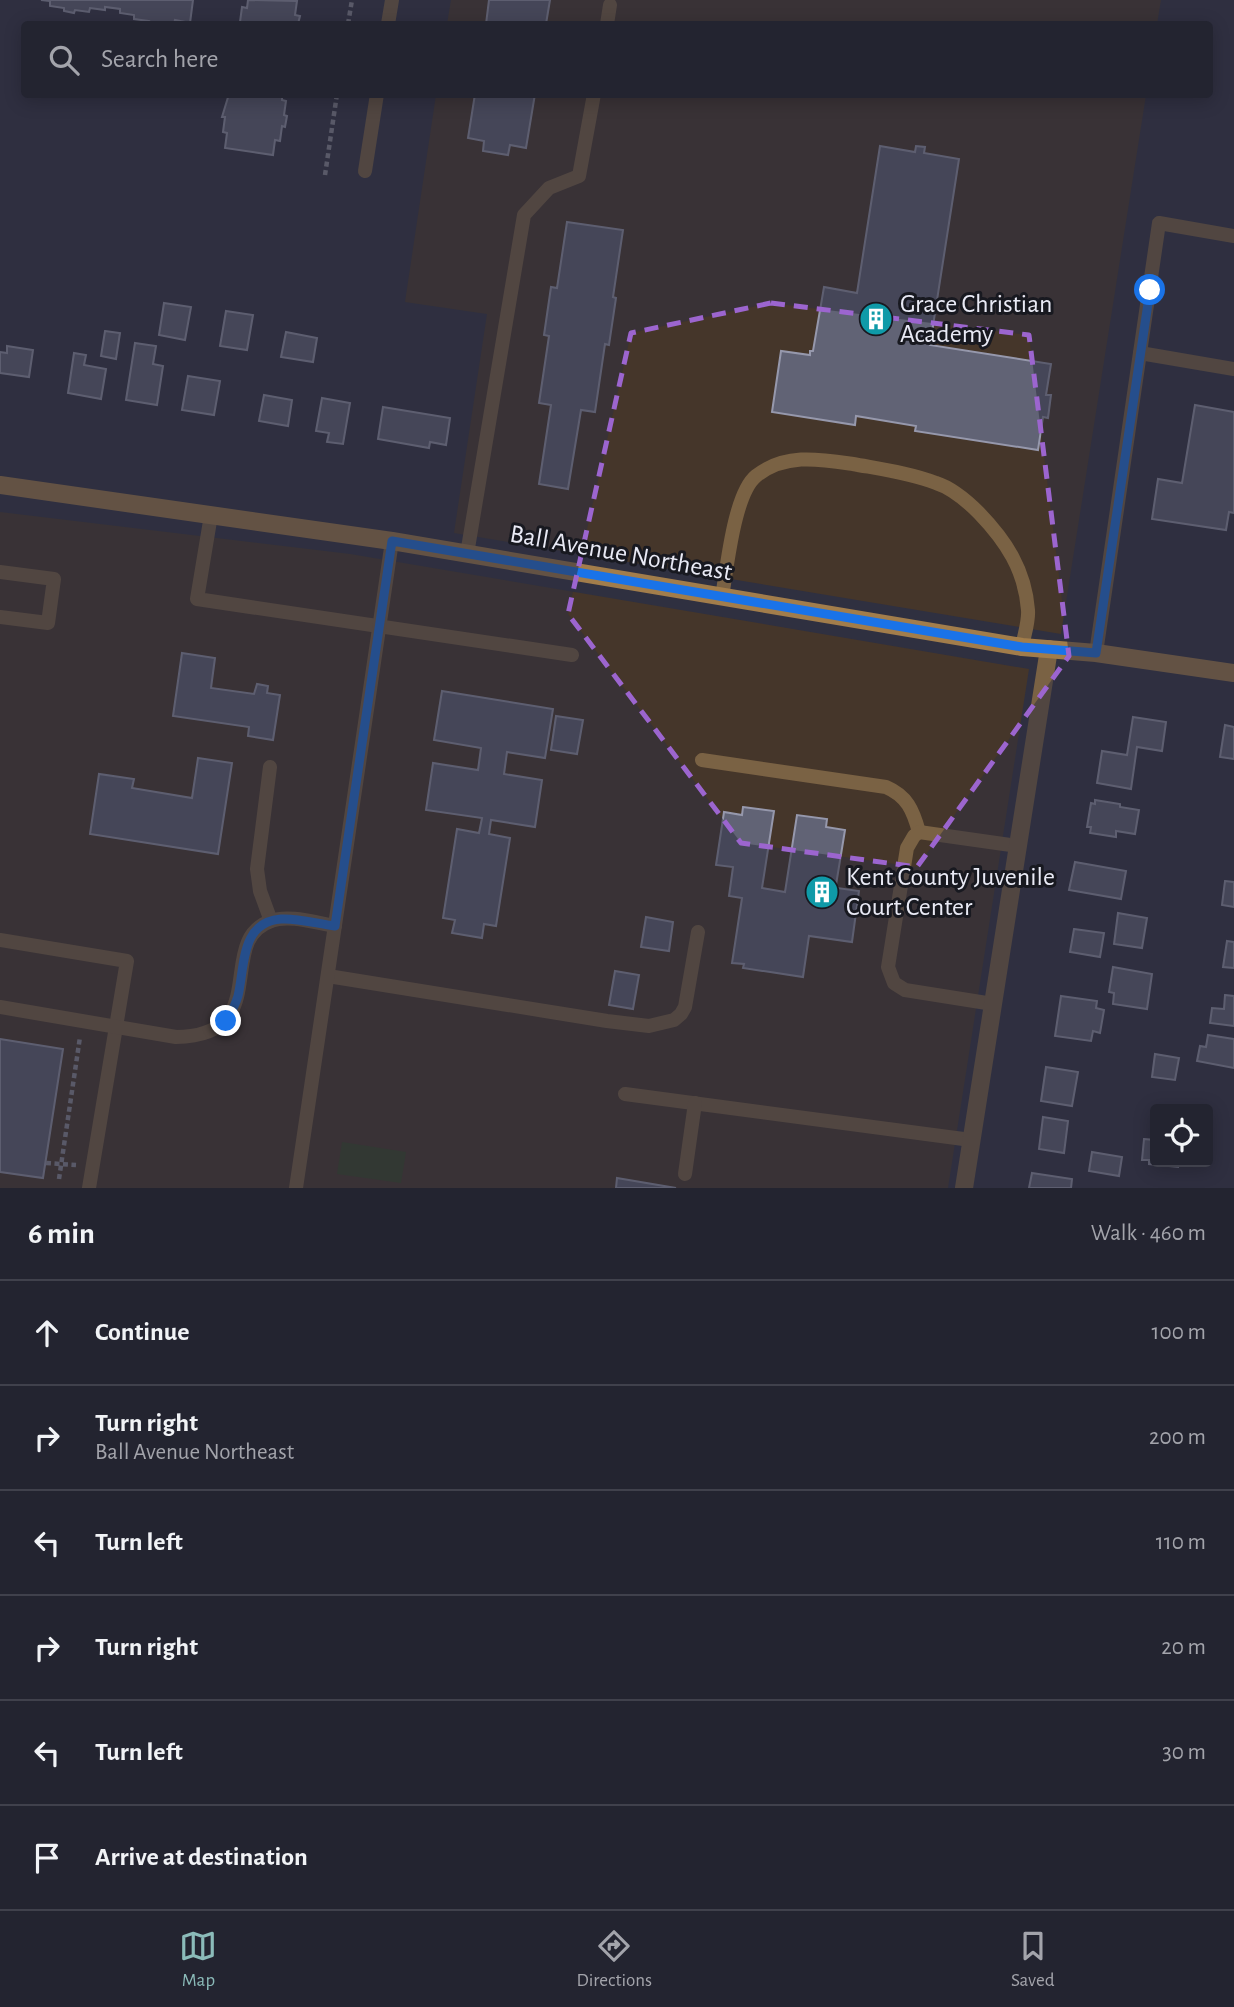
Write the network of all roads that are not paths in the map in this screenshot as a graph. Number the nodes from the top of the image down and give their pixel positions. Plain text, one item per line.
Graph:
1 (392, 0) edge
2 (610, 5) dead end
3 (388, 21) edge
4 (607, 21) edge
5 (376, 98) edge
6 (593, 98) edge
7 (365, 171) dead end
8 (1234, 236) edge
9 (1140, 353) junction
10 (1234, 369) edge
11 (0, 485) edge
12 (211, 515) junction
13 (392, 541) junction
14 (467, 554) junction
15 (0, 572) edge
16 (722, 597) junction
17 (0, 617) edge
18 (381, 627) junction
19 (1022, 647) junction
20 (1049, 649) junction
21 (1096, 653) junction
22 (572, 655) dead end
23 (1234, 673) edge
24 (702, 760) dead end
25 (270, 767) dead end
26 (919, 832) junction
27 (1018, 846) junction
28 (271, 921) junction
29 (335, 926) junction
30 (698, 932) dead end
31 (0, 940) edge
32 (328, 976) junction
33 (993, 1004) junction
34 (0, 1007) edge
35 (116, 1027) junction
36 (625, 1094) dead end
37 (695, 1103) junction
38 (971, 1140) junction
39 (685, 1174) dead end
40 (89, 1188) edge
41 (296, 1188) edge
42 (964, 1188) edge

1 - 3 lane
2 - 4 lane
5 - 7 lane
6 - 14 lane
8 - 9 lane
9 - 10 lane
9 - 21 lane
11 - 12 street, Ball Avenue Northeast
12 - 13 street, Ball Avenue Northeast
12 - 18 lane
13 - 14 street, Ball Avenue Northeast
13 - 18 lane
14 - 16 street, Ball Avenue Northeast
15 - 17 lane
16 - 19 street, Ball Avenue Northeast
16 - 19 lane
18 - 22 lane
18 - 29 lane
19 - 20 street, Ball Avenue Northeast
20 - 21 street, Ball Avenue Northeast
20 - 27 street
21 - 23 street, Ball Avenue Northeast
24 - 26 lane
25 - 28 lane
26 - 27 lane
26 - 33 lane
27 - 33 street
28 - 29 lane
28 - 35 lane
29 - 32 lane
30 - 32 lane
31 - 35 lane
32 - 41 lane
33 - 38 street
34 - 35 lane
35 - 40 lane
36 - 37 lane
37 - 38 lane
37 - 39 lane
38 - 42 street

